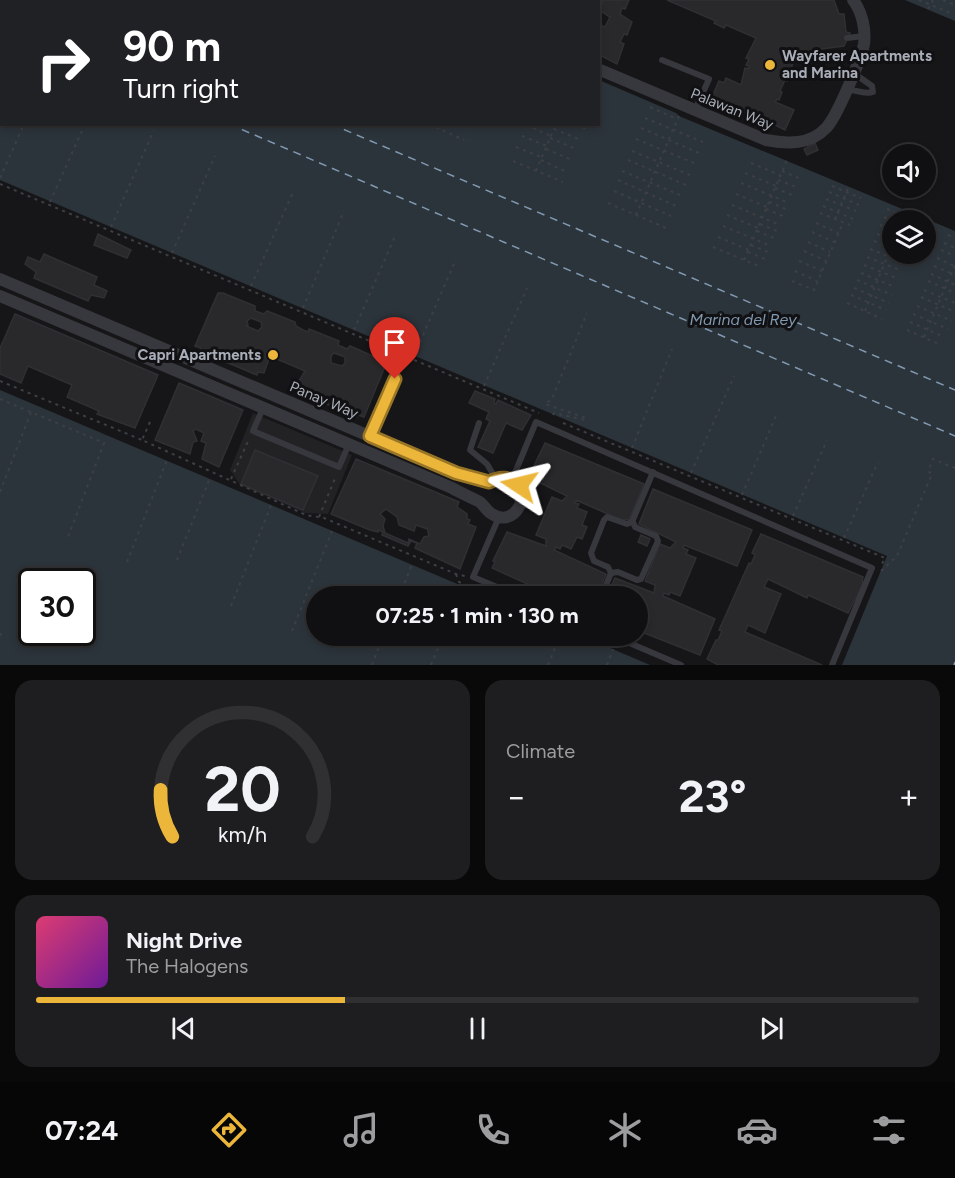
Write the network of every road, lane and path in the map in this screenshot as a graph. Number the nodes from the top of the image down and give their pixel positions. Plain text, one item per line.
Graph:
1 (853, 0) edge
2 (919, 0) edge
3 (933, 0) edge
4 (943, 0) edge
5 (955, 5) edge
6 (928, 9) dead end
7 (953, 14) dead end
8 (864, 36) junction
9 (847, 38) dead end
10 (662, 60) dead end
11 (600, 70) edge
12 (853, 71) junction
13 (845, 90) junction
14 (650, 107) dead end
15 (695, 111) junction
16 (645, 118) dead end
17 (23, 126) edge
18 (84, 126) edge
19 (433, 126) edge
20 (440, 126) edge
21 (466, 126) edge
22 (528, 126) edge
23 (556, 126) edge
24 (580, 126) edge
25 (470, 128) dead end
26 (641, 128) dead end
27 (439, 129) junction
28 (554, 129) junction
29 (586, 129) dead end
30 (154, 130) dead end
31 (522, 136) dead end
32 (551, 137) junction
33 (636, 139) dead end
34 (464, 140) dead end
35 (581, 140) dead end
36 (703, 142) dead end
37 (516, 147) dead end
38 (546, 147) junction
39 (576, 149) dead end
40 (632, 150) dead end
41 (699, 153) dead end
42 (215, 156) dead end
43 (541, 159) junction
44 (572, 160) dead end
45 (627, 160) dead end
46 (787, 160) dead end
47 (513, 161) dead end
48 (694, 163) dead end
49 (751, 163) dead end
50 (537, 171) junction
51 (622, 171) dead end
52 (567, 172) dead end
53 (745, 173) dead end
54 (781, 173) junction
55 (690, 175) dead end
56 (0, 178) edge
57 (801, 179) dead end
58 (618, 180) dead end
59 (778, 180) junction
60 (563, 182) dead end
61 (741, 183) dead end
62 (0, 184) edge
63 (686, 184) dead end
64 (832, 186) dead end
65 (849, 186) dead end
66 (775, 187) junction
67 (796, 187) dead end
68 (294, 190) dead end
69 (614, 191) dead end
70 (829, 192) dead end
71 (736, 194) dead end
72 (680, 195) dead end
73 (792, 195) dead end
74 (861, 198) dead end
75 (826, 199) dead end
76 (50, 202) dead end
77 (769, 202) junction
78 (608, 203) dead end
79 (789, 203) dead end
80 (732, 205) dead end
81 (859, 205) dead end
82 (676, 206) dead end
83 (824, 206) dead end
84 (766, 208) junction
85 (786, 209) dead end
86 (344, 211) dead end
87 (856, 211) dead end
88 (820, 213) dead end
89 (636, 215) junction
90 (727, 215) dead end
91 (671, 216) dead end
92 (783, 216) dead end
93 (835, 219) junction
94 (853, 219) dead end
95 (816, 223) dead end
96 (843, 223) junction
97 (760, 224) junction
98 (723, 225) dead end
99 (780, 225) dead end
100 (850, 225) dead end
101 (111, 227) dead end
102 (666, 228) dead end
103 (757, 229) junction
104 (777, 231) dead end
105 (812, 232) dead end
106 (839, 233) junction
107 (396, 234) dead end
108 (877, 234) dead end
109 (948, 235) dead end
110 (882, 236) edge
111 (718, 237) dead end
112 (774, 238) dead end
113 (955, 238) edge
114 (874, 241) dead end
115 (808, 242) dead end
116 (835, 242) junction
117 (944, 243) dead end
118 (751, 244) junction
119 (882, 244) edge
120 (771, 246) dead end
121 (714, 247) dead end
122 (955, 248) edge
123 (870, 249) dead end
124 (941, 250) dead end
125 (748, 251) junction
126 (804, 251) dead end
127 (768, 252) dead end
128 (831, 252) junction
129 (172, 253) dead end
130 (882, 254) edge
131 (955, 256) edge
132 (867, 257) dead end
133 (937, 258) dead end
134 (456, 259) dead end
135 (765, 259) dead end
136 (744, 260) junction
137 (799, 261) dead end
138 (826, 262) junction
139 (885, 264) edge
140 (864, 265) dead end
141 (934, 266) dead end
142 (955, 266) edge
143 (761, 267) dead end
144 (795, 271) dead end
145 (822, 271) junction
146 (902, 271) dead end
147 (861, 273) dead end
148 (931, 274) dead end
149 (955, 275) edge
150 (0, 279) edge
151 (899, 279) dead end
152 (792, 280) dead end
153 (857, 280) dead end
154 (818, 281) junction
155 (928, 281) dead end
156 (955, 285) edge
157 (251, 286) dead end
158 (895, 287) dead end
159 (527, 288) dead end
160 (854, 288) dead end
161 (924, 290) dead end
162 (955, 293) edge
163 (851, 295) dead end
164 (892, 295) dead end
165 (0, 296) edge
166 (921, 297) dead end
167 (847, 303) dead end
168 (889, 303) dead end
169 (955, 303) edge
170 (917, 306) dead end
171 (303, 308) dead end
172 (886, 310) dead end
173 (865, 311) junction
174 (955, 312) edge
175 (587, 313) dead end
176 (914, 314) dead end
177 (882, 319) dead end
178 (951, 321) dead end
179 (910, 322) dead end
180 (948, 329) dead end
181 (354, 330) dead end
182 (907, 330) dead end
183 (944, 337) dead end
184 (924, 338) junction
185 (941, 345) dead end
186 (672, 349) dead end
187 (414, 356) dead end
188 (734, 376) dead end
189 (395, 379) dead end
190 (0, 381) edge
191 (484, 386) dead end
192 (0, 399) edge
193 (263, 408) junction
194 (31, 412) junction
195 (554, 415) dead end
196 (776, 416) dead end
197 (150, 422) dead end
198 (479, 423) dead end
199 (253, 430) junction
200 (370, 436) junction
201 (142, 440) junction
202 (827, 440) dead end
203 (349, 444) junction
204 (632, 448) dead end
205 (167, 460) dead end
206 (878, 462) dead end
207 (339, 467) junction
208 (955, 468) edge
209 (653, 472) junction
210 (691, 473) dead end
211 (210, 478) dead end
212 (496, 478) junction
213 (231, 479) junction
214 (512, 480) junction
215 (0, 492) edge
216 (742, 495) dead end
217 (271, 505) dead end
218 (793, 516) dead end
219 (319, 517) junction
220 (499, 517) junction
221 (633, 522) junction
222 (332, 531) dead end
223 (68, 537) dead end
224 (844, 538) dead end
225 (177, 560) dead end
226 (127, 562) dead end
227 (412, 564) dead end
228 (882, 571) dead end
229 (611, 573) junction
230 (474, 577) junction
231 (876, 579) dead end
232 (403, 586) edge
233 (495, 586) edge
234 (606, 586) edge
235 (231, 606) dead end
236 (2, 631) dead end
237 (292, 631) dead end
238 (0, 636) edge
239 (379, 646) edge
240 (439, 646) edge
241 (556, 646) edge
242 (636, 646) edge
243 (613, 649) dead end
244 (372, 665) edge
245 (431, 665) edge
246 (548, 665) edge
247 (607, 665) edge
248 (681, 665) edge
249 (832, 665) edge

1 - 8 street, Palawan Way
2 - 7 path
3 - 6 path
4 - 5 path
8 - 9 lane
8 - 12 street, Palawan Way
10 - 15 lane
11 - 15 street, Palawan Way
12 - 13 street, Palawan Way
12 - 13 lane
13 - 15 street, Palawan Way
14 - 89 path
16 - 36 path
17 - 56 path
18 - 76 path
19 - 27 path
20 - 27 path
21 - 25 path
22 - 32 path
23 - 28 path
24 - 29 path
26 - 41 path
27 - 34 path
28 - 32 path
28 - 35 path
30 - 101 path
31 - 38 path
32 - 38 path
32 - 39 path
33 - 48 path
37 - 43 path
38 - 43 path
38 - 44 path
40 - 55 path
42 - 129 path
43 - 50 path
43 - 52 path
45 - 63 path
46 - 54 path
47 - 50 path
49 - 54 path
50 - 60 path
51 - 72 path
53 - 66 path
54 - 57 path
54 - 59 path
58 - 82 path
59 - 66 path
59 - 67 path
61 - 79 path
62 - 231 path
64 - 74 path
65 - 93 path
66 - 73 path
66 - 77 path
68 - 157 path
69 - 91 path
70 - 81 path
71 - 84 path
75 - 87 path
77 - 84 path
77 - 85 path
78 - 89 path
80 - 99 path
83 - 94 path
84 - 92 path
84 - 97 path
86 - 171 path
88 - 93 path
89 - 102 path
90 - 103 path
93 - 96 path
95 - 106 path
96 - 100 path
96 - 106 path
97 - 103 path
97 - 104 path
98 - 120 path
103 - 112 path
103 - 118 path
105 - 116 path
106 - 116 path
107 - 181 path
108 - 110 path
109 - 113 path
111 - 125 path
114 - 119 path
115 - 128 path
116 - 128 path
117 - 122 path
118 - 125 path
118 - 127 path
121 - 136 path
123 - 130 path
124 - 131 path
125 - 135 path
125 - 136 path
126 - 138 path
128 - 138 path
132 - 146 path
133 - 142 path
134 - 187 path
136 - 143 path
137 - 145 path
138 - 145 path
139 - 173 path
140 - 151 path
141 - 149 path
142 - 184 path
144 - 154 path
145 - 154 path
147 - 158 path
148 - 156 path
150 - 200 street, Panay Way
152 - 154 path
153 - 164 path
155 - 162 path
159 - 191 path
160 - 168 path
161 - 169 path
163 - 172 path
165 - 193 street, Panay Way
166 - 174 path
167 - 173 path
170 - 178 path
173 - 177 path
175 - 195 path
176 - 180 path
179 - 183 path
182 - 184 path
184 - 185 path
186 - 204 path
188 - 210 path
189 - 200 lane
190 - 201 path
192 - 194 path
193 - 199 lane
193 - 203 street, Panay Way
194 - 215 path
194 - 223 path
196 - 216 path
197 - 201 path
198 - 212 lane
199 - 207 lane
199 - 213 path
200 - 212 street, Panay Way
201 - 213 path
202 - 218 path
203 - 207 lane
203 - 220 street, Panay Way
205 - 226 path
206 - 224 path
207 - 219 path
208 - 228 path
209 - 214 lane
209 - 221 lane
209 - 249 lane
211 - 225 path
212 - 214 street, Panay Way
213 - 219 path
214 - 220 street
217 - 235 path
219 - 230 path
220 - 230 lane
221 - 229 lane
221 - 229 lane
222 - 237 path
227 - 232 path
229 - 234 lane
230 - 233 lane
236 - 238 path
239 - 244 path
240 - 245 path
241 - 246 path
242 - 248 lane
243 - 247 path

